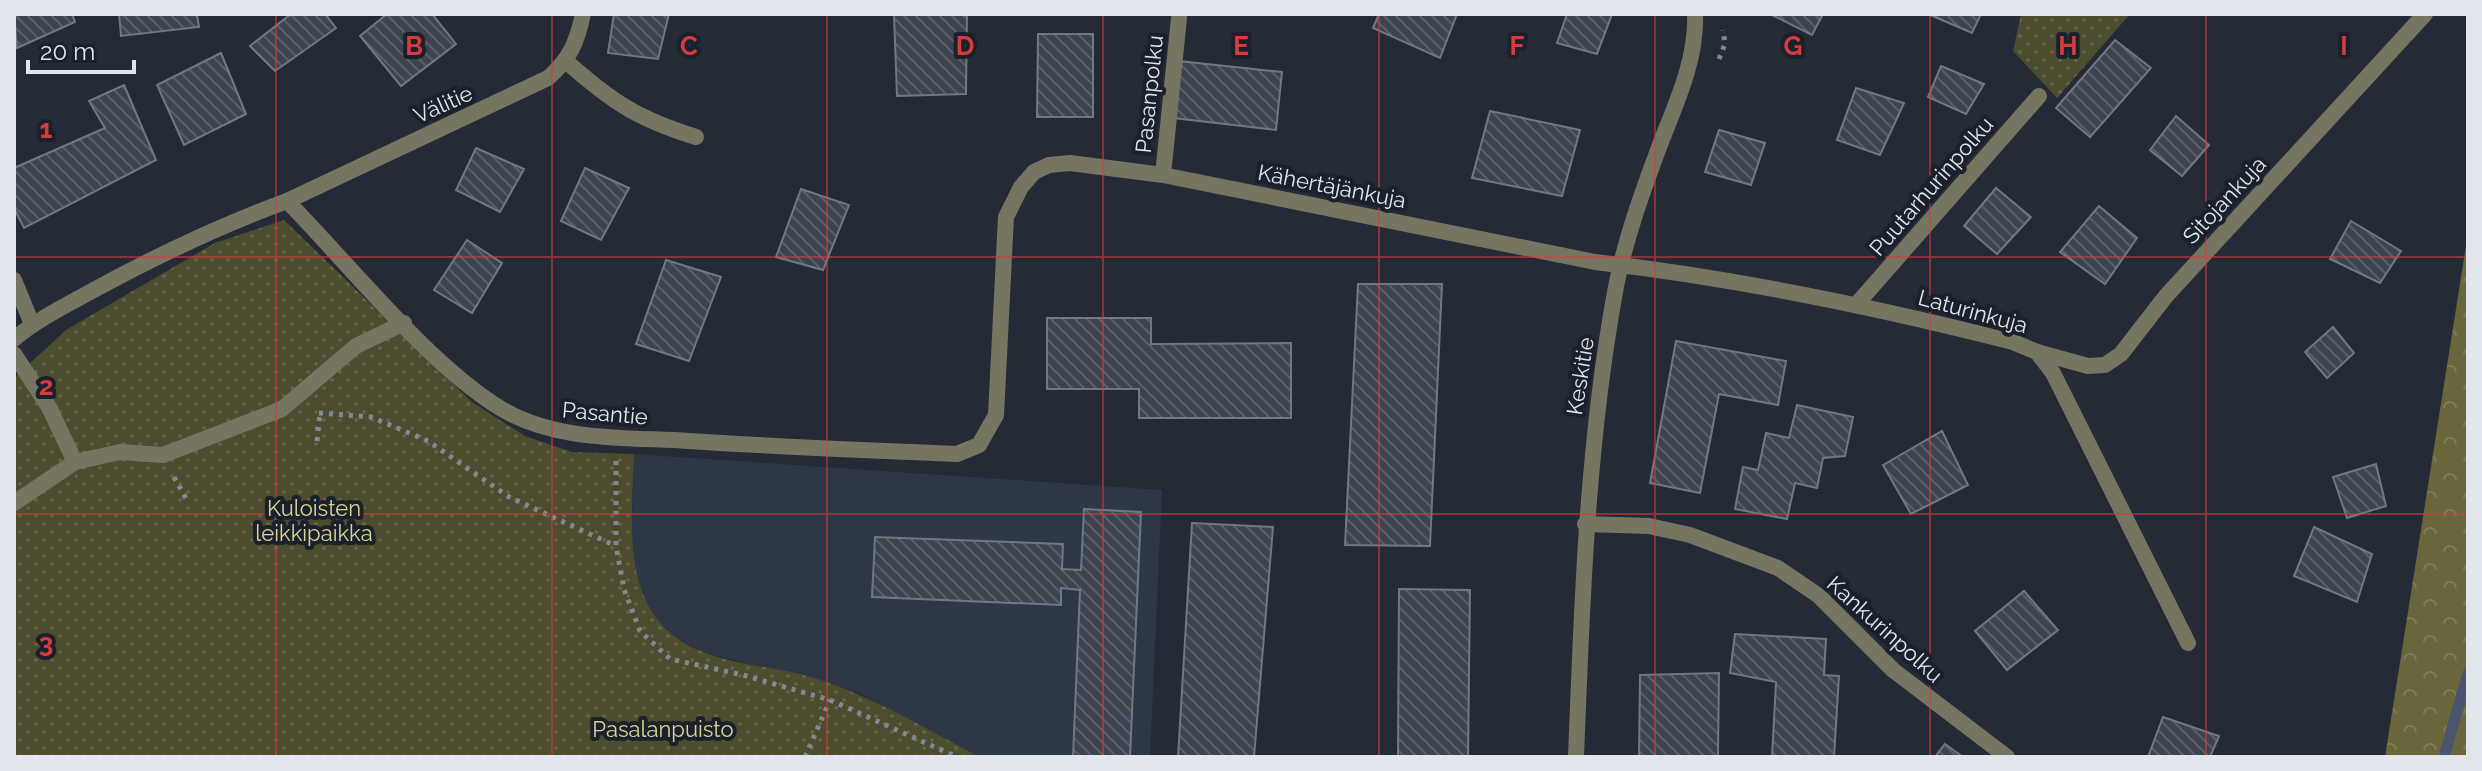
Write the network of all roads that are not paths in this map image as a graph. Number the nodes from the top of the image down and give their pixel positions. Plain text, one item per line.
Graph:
1 (583, 14) edge
2 (1695, 14) edge
3 (2425, 14) edge
4 (1179, 18) dead end
5 (567, 62) junction
6 (2039, 96) dead end
7 (696, 137) dead end
8 (1034, 172) joint
9 (1163, 175) junction
10 (287, 201) junction
11 (1621, 265) junction
12 (14, 280) edge
13 (1856, 305) junction
14 (404, 323) junction
15 (32, 324) junction
16 (14, 339) edge
17 (2037, 352) junction
18 (14, 354) edge
19 (75, 462) junction
20 (14, 503) edge
21 (1585, 524) junction
22 (2188, 643) dead end
23 (1576, 757) edge
24 (2007, 757) edge

1 - 5 street
2 - 11 street, Keskitie
3 - 17 street, Sitojankuja
4 - 9 street, Pasanpolku
5 - 7 street
5 - 10 street, Välitie
6 - 13 street, Puutarhurinpolku
8 - 9 street, Kähertäjänkuja
8 - 14 street, Pasantie
9 - 11 street, Kähertäjänkuja
10 - 14 street, Pasantie
10 - 15 street
11 - 13 street, Laturinkuja
11 - 21 street, Keskitie
12 - 15 street
13 - 17 street, Laturinkuja
14 - 19 street
15 - 16 street
17 - 22 street, Laturinkuja
18 - 19 street
19 - 20 street
21 - 23 street, Keskitie
21 - 24 street, Kankurinpolku

